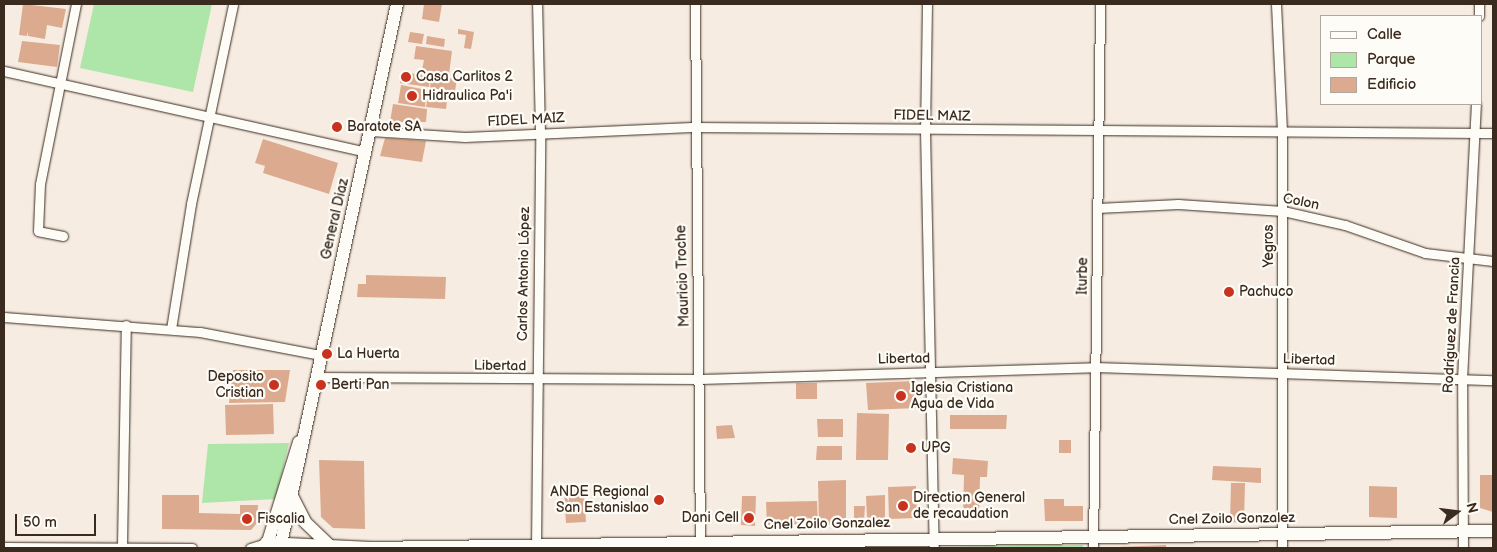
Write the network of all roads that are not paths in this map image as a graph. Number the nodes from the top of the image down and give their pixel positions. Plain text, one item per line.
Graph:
1 (76, 4) edge
2 (233, 4) edge
3 (397, 4) edge
4 (537, 4) edge
5 (695, 4) edge
6 (927, 4) edge
7 (1100, 4) edge
8 (1276, 4) edge
9 (4, 71) edge
10 (61, 84) junction
11 (1476, 105) edge
12 (207, 116) junction
13 (692, 127) junction
14 (924, 130) junction
15 (1282, 130) junction
16 (370, 131) junction
17 (540, 132) junction
18 (1098, 132) junction
19 (1475, 132) junction
20 (1493, 132) edge
21 (365, 152) junction
22 (1097, 208) junction
23 (1283, 211) junction
24 (63, 236) dead end
25 (1469, 260) junction
26 (1493, 261) edge
27 (4, 317) edge
28 (126, 325) junction
29 (172, 329) junction
30 (321, 355) junction
31 (1096, 367) junction
32 (930, 373) junction
33 (1282, 373) junction
34 (315, 377) junction
35 (700, 379) junction
36 (1462, 379) junction
37 (535, 380) junction
38 (1493, 380) edge
39 (300, 440) junction
40 (293, 498) junction
41 (1463, 531) junction
42 (1493, 531) edge
43 (1282, 533) junction
44 (1093, 542) edge
45 (933, 543) edge
46 (122, 545) junction
47 (329, 545) junction
48 (700, 545) edge
49 (266, 546) edge
50 (281, 546) edge
51 (536, 546) edge
52 (4, 547) edge
53 (154, 548) edge
54 (192, 548) edge
55 (250, 548) edge
56 (370, 548) edge
57 (1282, 548) edge
58 (1463, 548) edge

1 - 10 street
2 - 12 street
3 - 16 main road, General Diaz
4 - 17 street, Carlos Antonio López
5 - 13 street, Mauricio Troche
6 - 14 street
7 - 18 street, Iturbe
8 - 15 street, Yegros
9 - 10 street
10 - 12 street
10 - 24 street
11 - 19 street, Rodríguez de Francia
12 - 21 street
12 - 29 street
13 - 14 street, FIDEL MAIZ
13 - 17 street, FIDEL MAIZ
13 - 35 street, Mauricio Troche
14 - 18 street, FIDEL MAIZ
14 - 32 street
15 - 18 street, FIDEL MAIZ
15 - 19 street, FIDEL MAIZ
15 - 23 street, Yegros
16 - 17 street, FIDEL MAIZ
16 - 21 main road, General Diaz
17 - 37 street, Carlos Antonio López
18 - 22 street, Iturbe
19 - 20 street, FIDEL MAIZ
19 - 25 street, Rodríguez de Francia
21 - 30 main road, General Diaz
22 - 23 street, Colon
22 - 31 street, Iturbe
23 - 25 street, Colon
23 - 33 street, Yegros
25 - 26 street, Colon
25 - 36 street, Rodríguez de Francia
27 - 28 street
28 - 29 street
28 - 46 street
29 - 30 street
30 - 34 main road, General Diaz
31 - 32 street, Libertad
31 - 33 street, Libertad
31 - 44 street, Iturbe
32 - 35 street, Libertad
32 - 45 street
33 - 36 street, Libertad
33 - 43 street, Yegros
34 - 37 street, Libertad
34 - 39 main road, General Diaz
35 - 37 street, Libertad
35 - 48 street, Mauricio Troche
36 - 38 street, Libertad
36 - 41 street, Rodríguez de Francia
37 - 51 street, Carlos Antonio López
39 - 40 main road
39 - 49 main road
40 - 47 main road
40 - 50 main road
41 - 42 main road, Cnel Zoilo Gonzalez
41 - 43 main road, Cnel Zoilo Gonzalez
41 - 58 street, Rodríguez de Francia
43 - 44 main road, Cnel Zoilo Gonzalez
43 - 57 street, Yegros
44 - 45 main road, Cnel Zoilo Gonzalez
45 - 48 main road, Cnel Zoilo Gonzalez
46 - 52 street
46 - 53 street
47 - 50 main road, Cnel Zoilo Gonzalez
47 - 56 main road, Cnel Zoilo Gonzalez
48 - 51 main road, Cnel Zoilo Gonzalez
49 - 50 main road, Cnel Zoilo Gonzalez
49 - 55 street
51 - 56 main road, Cnel Zoilo Gonzalez
53 - 54 street

